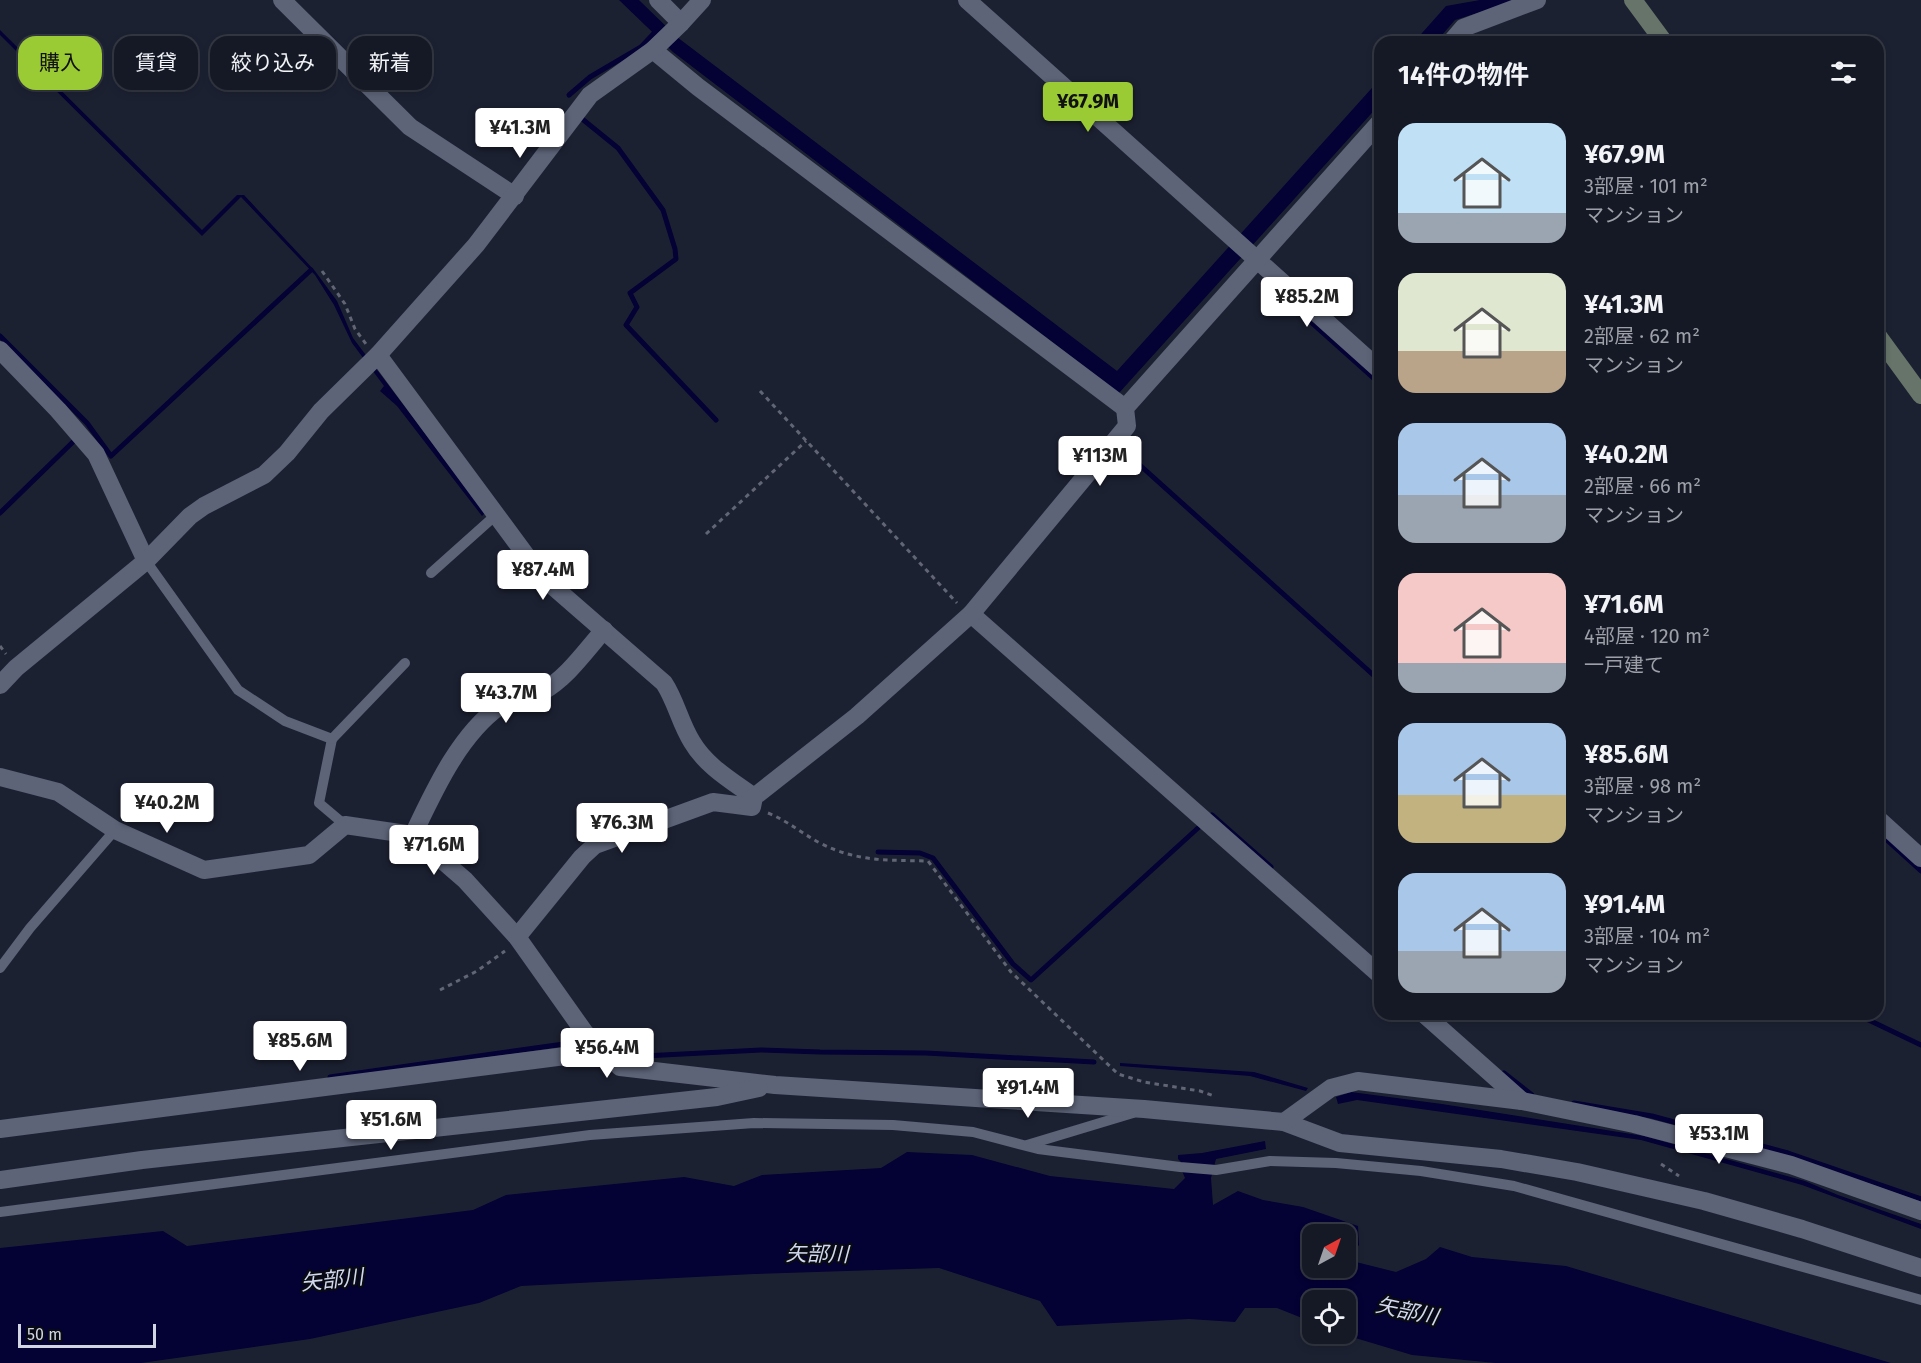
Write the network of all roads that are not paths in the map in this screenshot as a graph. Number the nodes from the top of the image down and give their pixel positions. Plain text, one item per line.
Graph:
1 (282, 0) edge
2 (658, 0) edge
3 (702, 0) edge
4 (967, 0) edge
5 (1537, 0) edge
6 (1633, 0) edge
7 (681, 23) junction
8 (1456, 36) edge
9 (1660, 36) edge
10 (653, 50) junction
11 (1374, 128) edge
12 (515, 196) junction
13 (1252, 256) junction
14 (1884, 344) edge
15 (0, 350) edge
16 (377, 356) junction
17 (1374, 365) edge
18 (1921, 395) edge
19 (1125, 408) junction
20 (497, 514) junction
21 (146, 561) junction
22 (431, 573) dead end
23 (970, 615) junction
24 (604, 630) junction
25 (405, 663) dead end
26 (0, 685) edge
27 (332, 739) junction
28 (0, 777) edge
29 (753, 802) junction
30 (1884, 824) edge
31 (345, 825) junction
32 (115, 830) junction
33 (413, 835) junction
34 (1921, 858) edge
35 (518, 939) junction
36 (0, 968) edge
37 (1374, 970) edge
38 (1431, 1020) edge
39 (604, 1051) junction
40 (775, 1085) junction
41 (1522, 1101) junction
42 (1144, 1109) junction
43 (1284, 1122) junction
44 (0, 1129) edge
45 (1026, 1146) junction
46 (0, 1180) edge
47 (1921, 1211) edge
48 (0, 1212) edge
49 (1921, 1268) edge
50 (1921, 1300) edge

1 - 12 street
2 - 7 street
3 - 7 street
4 - 13 street
5 - 8 street
6 - 9 main road
7 - 10 street
10 - 12 street
10 - 19 street
11 - 13 street
12 - 16 street
13 - 17 street
13 - 19 street
14 - 18 main road
15 - 21 street
16 - 20 street
16 - 21 street
19 - 23 street
20 - 22 lane
20 - 24 street
21 - 26 street
21 - 27 lane
23 - 29 street
23 - 37 street
24 - 29 street
24 - 33 street
25 - 27 lane
27 - 31 lane
28 - 32 street
29 - 35 street
30 - 34 street
31 - 32 street
31 - 33 street
32 - 36 lane
33 - 35 street
35 - 39 street
38 - 41 street
39 - 40 street
39 - 44 street
40 - 42 street
40 - 46 street
41 - 43 street
41 - 47 street
42 - 43 street
42 - 45 lane
43 - 49 street
45 - 48 lane
45 - 50 lane

